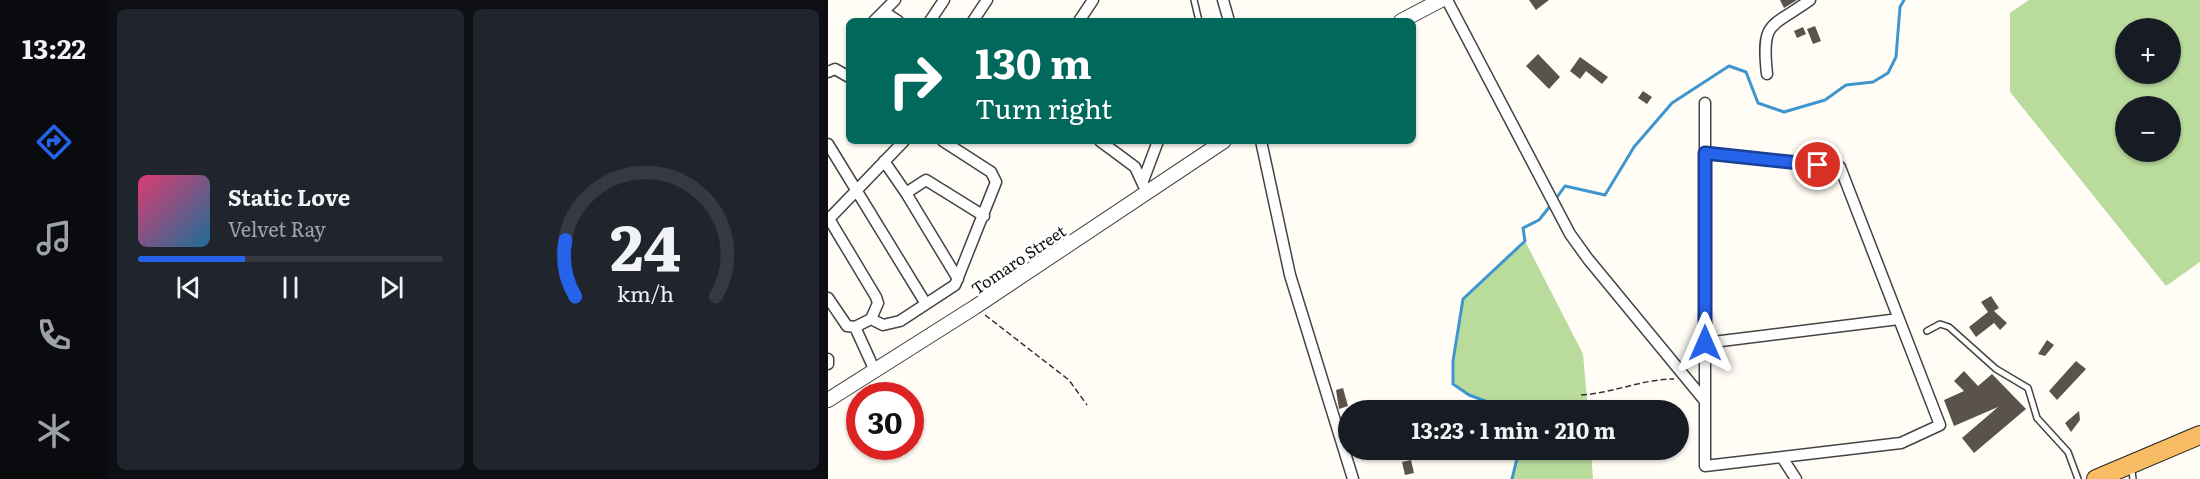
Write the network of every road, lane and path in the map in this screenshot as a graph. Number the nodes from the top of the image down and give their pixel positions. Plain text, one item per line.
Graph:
1 (895, 0) edge
2 (944, 0) edge
3 (987, 0) edge
4 (1093, 0) edge
5 (1194, 0) edge
6 (1223, 0) edge
7 (1441, 0) edge
8 (1447, 0) edge
9 (1810, 0) edge
10 (884, 12) junction
11 (877, 18) edge
12 (893, 18) edge
13 (932, 18) edge
14 (976, 18) edge
15 (1081, 18) edge
16 (1198, 18) edge
17 (1228, 18) edge
18 (1407, 18) edge
19 (828, 72) edge
20 (1767, 74) dead end
21 (846, 75) edge
22 (1705, 103) dead end
23 (828, 144) edge
24 (901, 144) edge
25 (948, 144) edge
26 (1104, 144) edge
27 (1157, 144) edge
28 (1219, 144) edge
29 (1262, 144) edge
30 (1705, 153) junction
31 (884, 161) junction
32 (1145, 187) junction
33 (857, 188) junction
34 (906, 193) junction
35 (984, 216) junction
36 (828, 218) edge
37 (958, 279) junction
38 (828, 298) edge
39 (926, 304) junction
40 (975, 307) junction
41 (831, 312) edge
42 (871, 319) junction
43 (1899, 319) junction
44 (855, 327) junction
45 (1927, 331) dead end
46 (1705, 343) junction
47 (828, 359) edge
48 (828, 364) edge
49 (875, 371) junction
50 (1687, 379) junction
51 (1581, 395) dead end
52 (828, 400) edge
53 (1705, 401) junction
54 (1087, 405) dead end
55 (2200, 435) edge
56 (2200, 443) edge
57 (1783, 459) junction
58 (2133, 475) edge
59 (1353, 479) edge
60 (1796, 479) edge
61 (2078, 479) edge
62 (2096, 479) edge
63 (2114, 479) edge

1 - 10 street
2 - 13 street
3 - 14 street
4 - 15 street
5 - 16 lane
6 - 17 street
7 - 18 street
8 - 50 street
9 - 20 street
10 - 11 street
10 - 12 street
19 - 21 street
22 - 30 street
23 - 33 street
24 - 31 street
25 - 35 street
26 - 32 street
27 - 32 street
28 - 32 street, Tomaro Street
29 - 59 street
30 - 43 street
30 - 46 street
31 - 33 street
31 - 34 street
32 - 40 street, Tomaro Street
33 - 36 street
33 - 39 street
34 - 35 street
34 - 37 street
35 - 37 street
36 - 42 street
37 - 39 street
38 - 41 street
39 - 42 street
40 - 49 street, Tomaro Street
40 - 54 path
41 - 44 street
42 - 44 street
43 - 46 street
43 - 57 street
44 - 49 street
45 - 61 lane
46 - 53 street
47 - 48 street
49 - 52 street, Tomaro Street
50 - 51 path
50 - 53 street
53 - 57 street
55 - 62 highway
56 - 58 highway
57 - 60 street
58 - 63 highway

